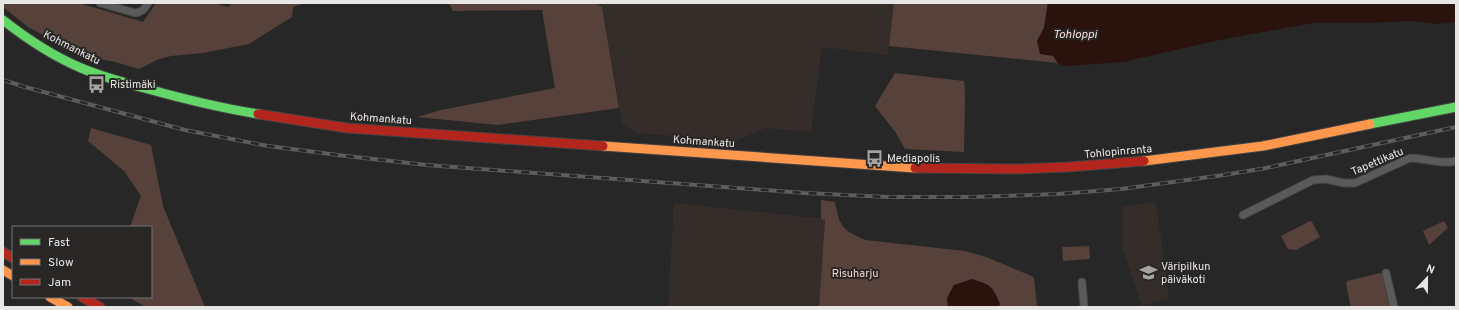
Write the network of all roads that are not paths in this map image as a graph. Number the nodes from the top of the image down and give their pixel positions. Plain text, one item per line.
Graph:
1 (100, 3) edge
2 (148, 3) edge
3 (3, 20) edge
4 (1456, 107) edge
5 (777, 158) joint
6 (1456, 161) edge
7 (1242, 215) dead end
8 (3, 252) edge
9 (12, 257) edge
10 (3, 270) edge
11 (1386, 273) dead end
12 (12, 275) edge
13 (1082, 282) dead end
14 (52, 298) edge
15 (84, 298) edge
16 (68, 307) edge
17 (100, 307) edge
18 (1084, 307) edge
19 (1394, 307) edge

1 - 2 street
3 - 5 street, Kohmankatu
4 - 5 street, Tohlopinranta
6 - 7 street, Tapettikatu
8 - 9 street
10 - 12 street
11 - 19 street
13 - 18 street
14 - 16 street
15 - 17 street

